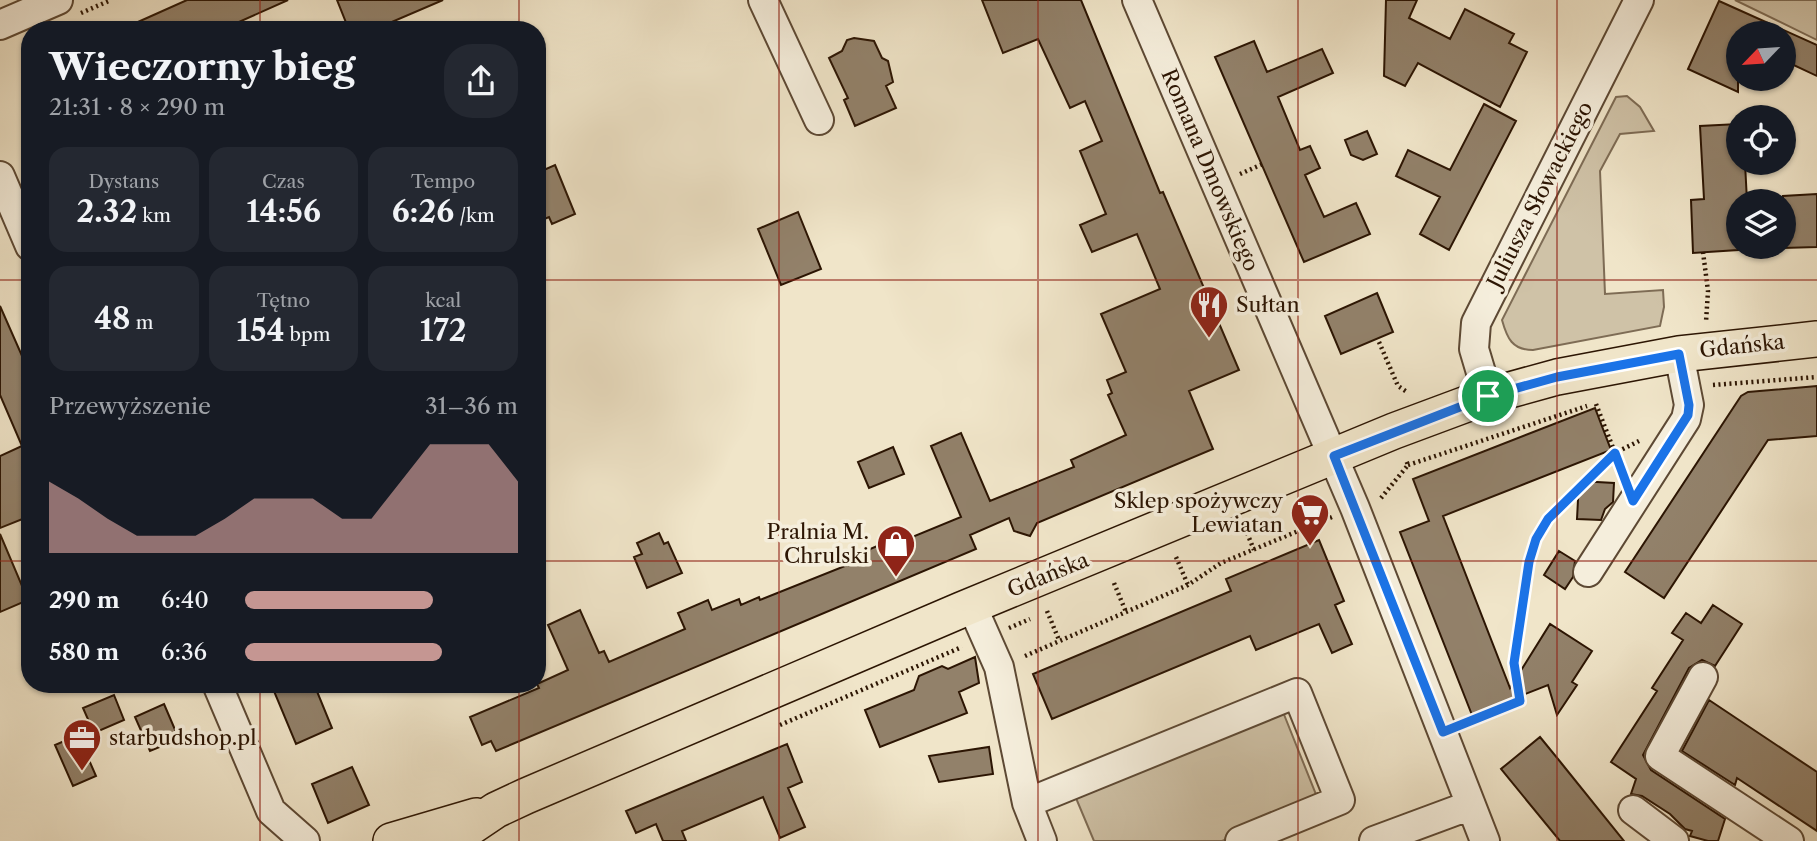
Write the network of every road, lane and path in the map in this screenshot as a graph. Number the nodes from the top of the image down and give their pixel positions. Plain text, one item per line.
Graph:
1 (763, 0) edge
2 (1137, 0) edge
3 (1639, 0) edge
4 (49, 2) edge
5 (0, 25) edge
6 (819, 120) dead end
7 (1265, 163) dead end
8 (1242, 173) dead end
9 (0, 176) edge
10 (21, 225) edge
11 (1703, 252) dead end
12 (1707, 329) dead end
13 (1817, 339) edge
14 (1379, 342) dead end
15 (1679, 354) junction
16 (1817, 377) edge
17 (1686, 389) junction
18 (1406, 392) dead end
19 (1488, 396) junction
20 (1608, 401) dead end
21 (1596, 404) junction
22 (1651, 434) dead end
23 (1615, 453) junction
24 (1334, 456) junction
25 (1408, 466) dead end
26 (1633, 501) junction
27 (1333, 517) dead end
28 (1255, 523) dead end
29 (1245, 528) junction
30 (1234, 532) dead end
31 (1254, 550) junction
32 (1188, 552) dead end
33 (1176, 557) junction
34 (1164, 562) dead end
35 (1588, 572) dead end
36 (1126, 578) dead end
37 (1114, 583) junction
38 (1188, 585) junction
39 (1103, 588) dead end
40 (972, 606) junction
41 (1058, 607) dead end
42 (1047, 611) junction
43 (1126, 612) junction
44 (986, 637) junction
45 (1059, 640) junction
46 (999, 667) junction
47 (1703, 677) dead end
48 (221, 693) edge
49 (771, 729) dead end
50 (1443, 732) junction
51 (1027, 803) junction
52 (1471, 805) junction
53 (496, 810) junction
54 (1633, 810) dead end
55 (271, 811) junction
56 (271, 841) edge
57 (305, 841) edge
58 (391, 841) edge
59 (450, 841) edge
60 (1042, 841) edge
61 (1240, 841) edge
62 (1374, 841) edge
63 (1485, 841) edge
64 (1674, 841) edge
65 (1789, 841) edge

1 - 6 street
2 - 24 street, Romana Dmowskiego
3 - 19 street, Juliusza Słowackiego
4 - 5 street
7 - 8 path
9 - 10 street
11 - 12 path
13 - 15 main road, Gdańska
14 - 18 path
15 - 17 street
15 - 19 main road, Gdańska
16 - 17 path
17 - 26 street
19 - 24 main road, Gdańska
20 - 21 path
21 - 23 path
21 - 25 path
22 - 23 path
23 - 26 path
23 - 50 path
24 - 40 main road, Gdańska
24 - 50 street, Romana Dmowskiego
26 - 35 street
27 - 31 path
28 - 29 path
29 - 30 path
29 - 31 path
31 - 38 path
32 - 33 path
33 - 34 path
33 - 38 path
36 - 37 path
37 - 39 path
37 - 43 path
38 - 43 path
40 - 44 street
40 - 53 main road, Gdańska
41 - 42 path
42 - 44 path
42 - 45 path
43 - 45 path
44 - 46 street
44 - 49 path
45 - 46 path
46 - 51 street
47 - 65 street
48 - 55 street
50 - 52 street, Romana Dmowskiego
51 - 60 street
51 - 61 street
52 - 62 street
52 - 63 street, Romana Dmowskiego
53 - 58 main road, Gdańska
53 - 59 main road, Gdańska
54 - 64 street
55 - 56 street
55 - 57 street

